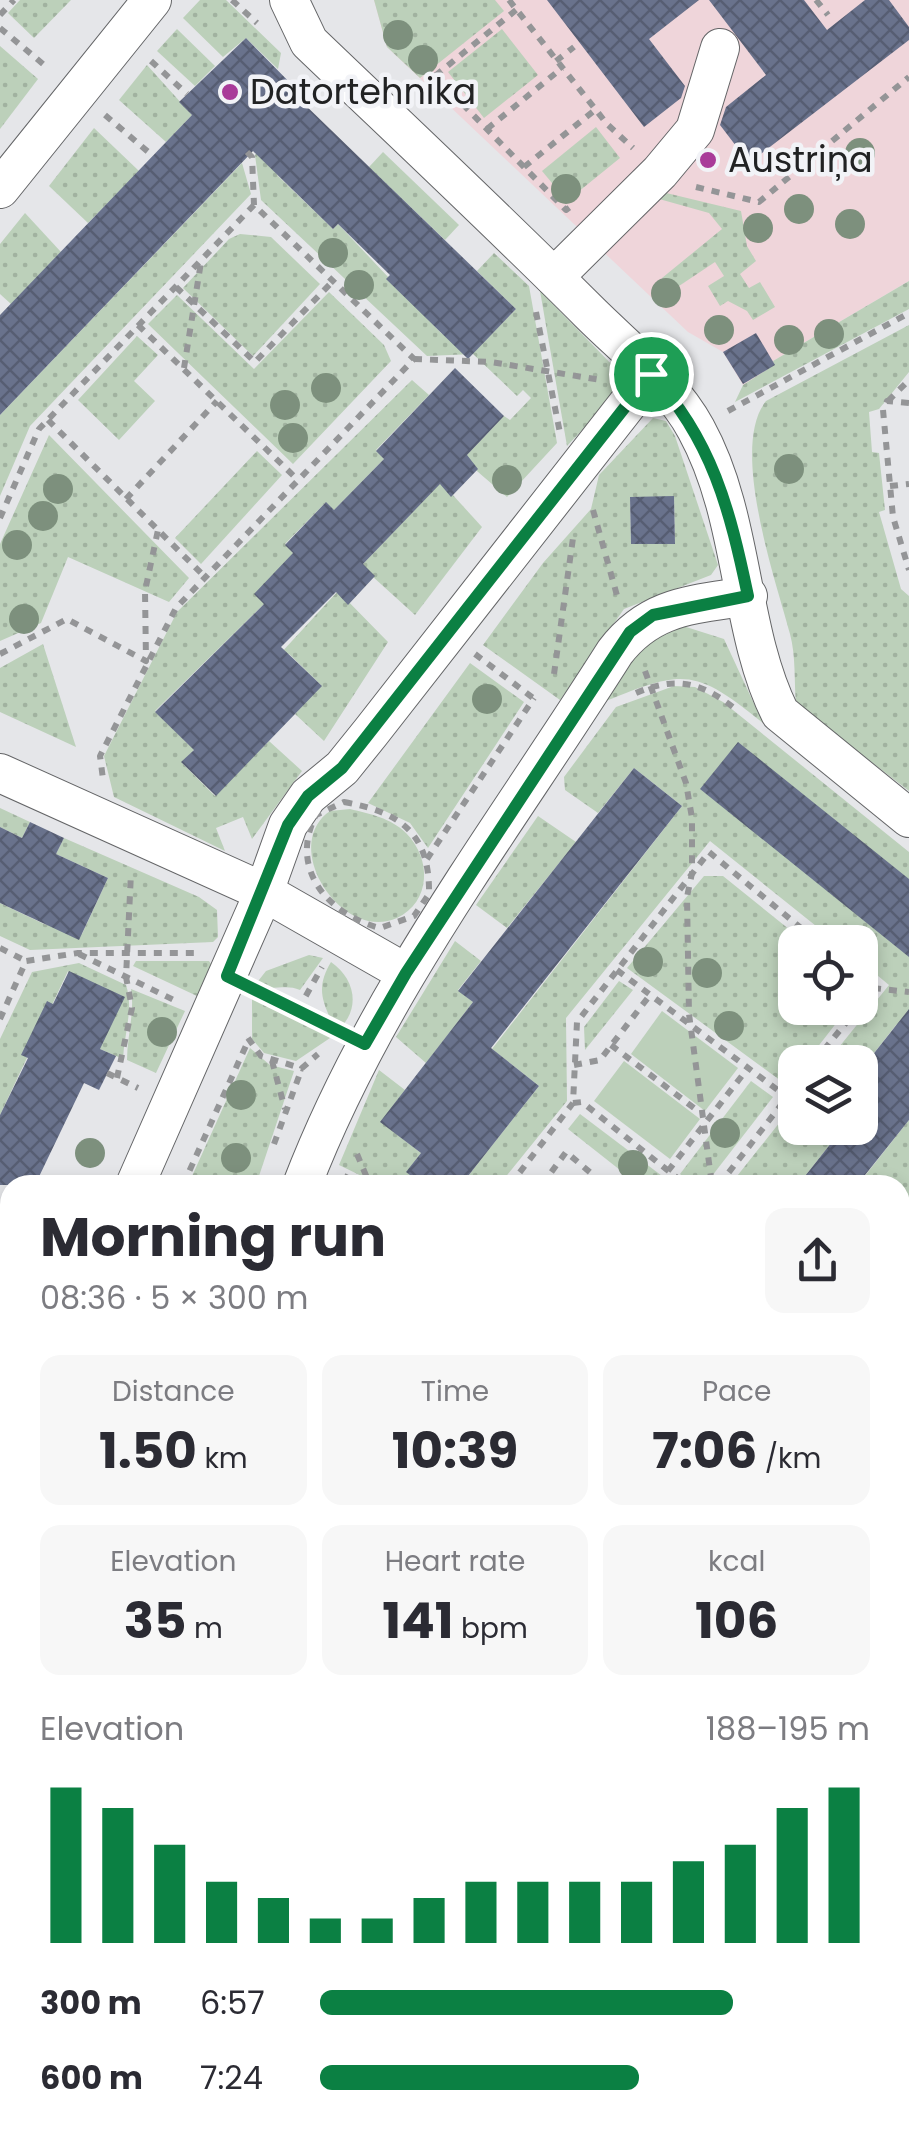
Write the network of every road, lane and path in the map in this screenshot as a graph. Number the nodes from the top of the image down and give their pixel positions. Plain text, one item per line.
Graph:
1 (14, 0) edge
2 (152, 0) edge
3 (232, 0) edge
4 (289, 0) edge
5 (509, 0) edge
6 (816, 0) edge
7 (516, 9) junction
8 (0, 15) edge
9 (828, 15) dead end
10 (261, 27) dead end
11 (122, 35) junction
12 (574, 47) dead end
13 (720, 48) dead end
14 (556, 61) junction
15 (562, 68) junction
16 (909, 78) edge
17 (187, 94) dead end
18 (596, 110) junction
19 (488, 129) junction
20 (247, 152) dead end
21 (622, 162) dead end
22 (524, 167) junction
23 (657, 176) junction
24 (0, 190) edge
25 (580, 198) dead end
26 (254, 205) junction
27 (201, 260) junction
28 (332, 281) junction
29 (176, 287) junction
30 (544, 287) junction
31 (193, 303) junction
32 (909, 313) edge
33 (138, 326) junction
34 (414, 359) junction
35 (546, 369) junction
36 (184, 370) junction
37 (909, 380) edge
38 (643, 383) junction
39 (217, 401) junction
40 (887, 402) junction
41 (909, 403) edge
42 (48, 420) junction
43 (696, 430) junction
44 (562, 446) dead end
45 (298, 480) junction
46 (909, 484) edge
47 (890, 486) junction
48 (126, 498) junction
49 (589, 500) dead end
50 (0, 518) edge
51 (158, 530) junction
52 (576, 531) dead end
53 (909, 570) edge
54 (205, 577) junction
55 (748, 596) junction
56 (446, 632) junction
57 (630, 632) junction
58 (0, 654) edge
59 (146, 661) junction
60 (651, 686) junction
61 (629, 696) dead end
62 (534, 698) junction
63 (744, 716) dead end
64 (559, 718) junction
65 (0, 773) edge
66 (909, 818) edge
67 (103, 820) junction
68 (131, 858) dead end
69 (427, 859) junction
70 (692, 873) junction
71 (264, 892) junction
72 (797, 925) edge
73 (0, 948) edge
74 (128, 953) junction
75 (78, 954) junction
76 (26, 961) junction
77 (231, 966) junction
78 (617, 970) junction
79 (406, 973) junction
80 (126, 976) junction
81 (878, 989) edge
82 (909, 992) edge
83 (650, 994) junction
84 (193, 1009) junction
85 (0, 1019) edge
86 (691, 1024) junction
87 (844, 1025) edge
88 (249, 1039) junction
89 (611, 1045) junction
90 (828, 1045) edge
91 (272, 1062) junction
92 (574, 1066) junction
93 (302, 1068) junction
94 (748, 1068) junction
95 (117, 1078) dead end
96 (341, 1090) junction
97 (778, 1090) edge
98 (572, 1104) junction
99 (778, 1109) edge
100 (698, 1110) junction
101 (286, 1112) junction
102 (709, 1119) junction
103 (701, 1129) junction
104 (272, 1148) dead end
105 (668, 1171) junction
106 (138, 1175) edge
107 (188, 1175) edge
108 (306, 1175) edge
109 (518, 1175) edge
110 (549, 1175) edge
111 (593, 1175) edge
112 (673, 1175) edge
113 (712, 1175) edge
114 (723, 1175) edge

1 - 8 path
2 - 11 street
3 - 10 path
4 - 30 street
5 - 7 path
6 - 9 path
7 - 14 path
7 - 19 path
11 - 17 path
11 - 24 street
12 - 14 path
13 - 23 street
14 - 15 path
15 - 18 path
15 - 19 path
16 - 23 path
18 - 21 path
18 - 22 path
19 - 22 path
20 - 26 path
22 - 25 path
23 - 30 street
26 - 27 path
26 - 28 path
27 - 29 path
27 - 31 path
28 - 31 path
28 - 34 path
29 - 31 path
29 - 33 path
30 - 35 path
30 - 38 street
31 - 36 path
32 - 43 path
33 - 36 path
33 - 42 path
34 - 35 path
34 - 45 path
35 - 38 path
35 - 44 path
36 - 39 path
37 - 40 path
38 - 43 street
38 - 56 street
39 - 45 path
39 - 48 path
40 - 41 path
40 - 47 path
42 - 48 path
42 - 50 path
43 - 55 street
45 - 54 path
46 - 47 path
47 - 53 path
48 - 51 path
49 - 57 path
51 - 54 path
51 - 59 path
52 - 64 path
54 - 59 path
55 - 57 street
55 - 66 street
56 - 62 path
56 - 71 street
57 - 60 path
57 - 64 street
58 - 59 path
59 - 67 path
60 - 61 path
60 - 63 path
60 - 70 path
62 - 64 path
62 - 69 path
64 - 79 street
65 - 67 street
67 - 71 street
68 - 74 path
69 - 69 path
70 - 72 path
70 - 78 path
70 - 86 path
71 - 77 street
71 - 79 street
73 - 76 path
74 - 75 path
74 - 77 path
74 - 80 path
75 - 76 path
75 - 80 path
76 - 85 path
77 - 84 street
77 - 93 path
78 - 83 path
78 - 92 path
79 - 96 street
80 - 84 path
80 - 95 path
81 - 82 path
83 - 86 path
83 - 89 path
84 - 88 path
84 - 106 street
86 - 94 path
86 - 100 path
87 - 90 path
88 - 91 path
88 - 107 path
89 - 92 path
89 - 100 path
91 - 93 path
91 - 101 path
92 - 98 path
93 - 96 path
93 - 101 path
94 - 97 path
94 - 102 path
96 - 108 street
98 - 105 path
98 - 109 path
99 - 114 path
100 - 102 path
100 - 103 path
101 - 104 path
102 - 103 path
103 - 105 path
103 - 113 path
105 - 112 path
110 - 111 path

